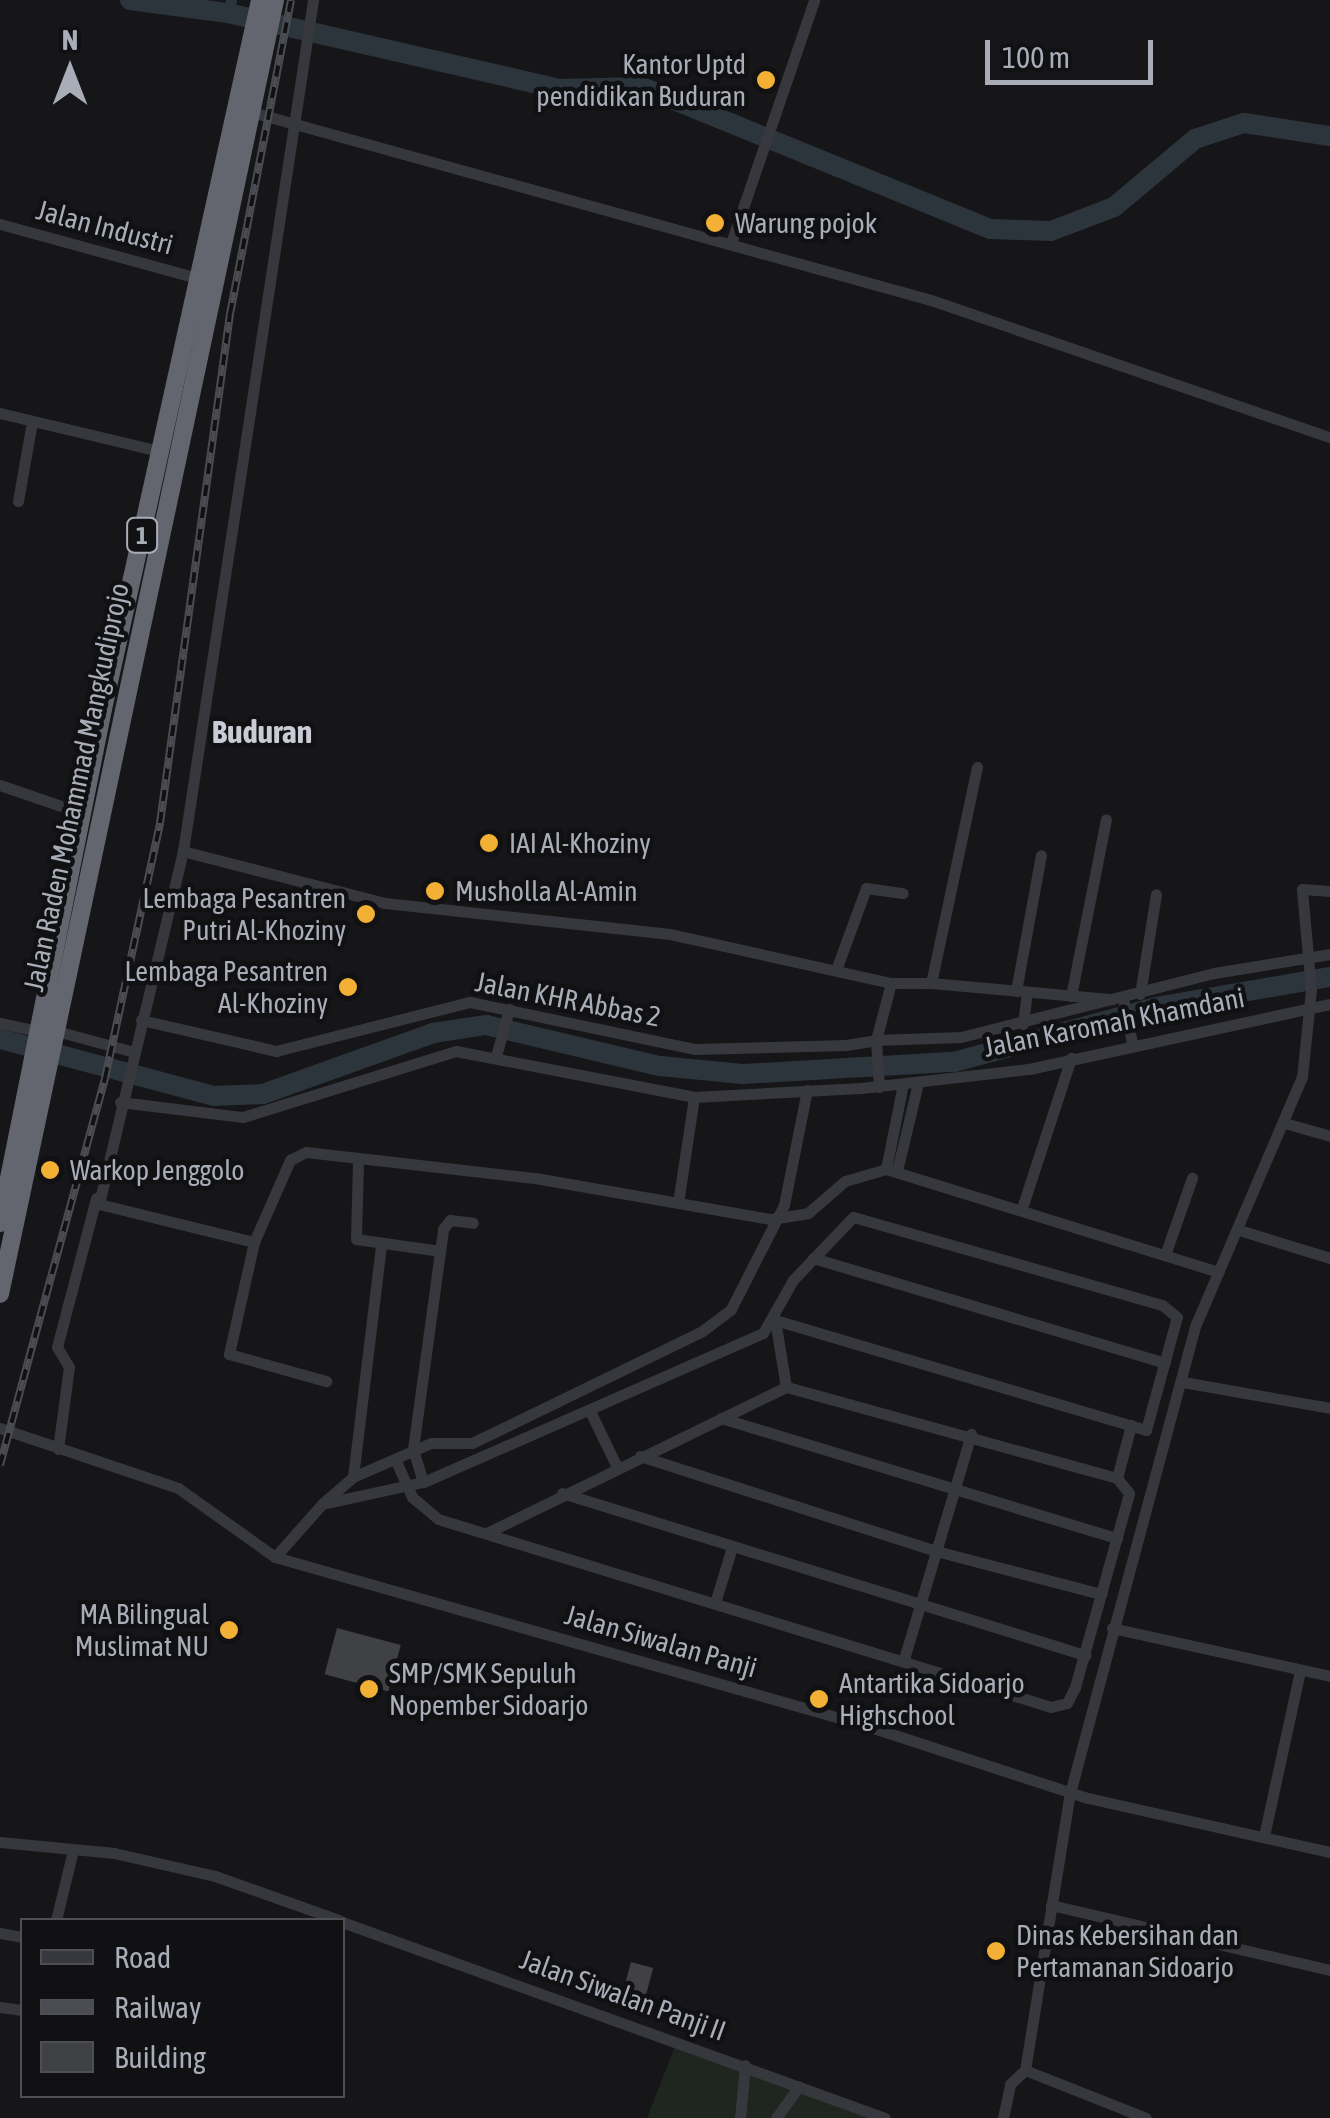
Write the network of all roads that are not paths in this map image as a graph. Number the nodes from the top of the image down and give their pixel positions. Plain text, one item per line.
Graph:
1 (313, 0) edge
2 (814, 0) edge
3 (266, 4) edge
4 (258, 40) junction
5 (247, 111) junction
6 (291, 124) junction
7 (0, 224) edge
8 (731, 243) junction
9 (196, 278) junction
10 (0, 413) edge
11 (32, 422) junction
12 (1330, 437) edge
13 (159, 451) junction
14 (18, 501) dead end
15 (110, 711) junction
16 (104, 746) junction
17 (976, 767) dead end
18 (0, 785) edge
19 (84, 814) junction
20 (1106, 819) dead end
21 (182, 851) junction
22 (1041, 854) dead end
23 (1330, 892) edge
24 (904, 893) dead end
25 (1156, 894) dead end
26 (1330, 954) edge
27 (1309, 962) junction
28 (836, 970) junction
29 (891, 983) junction
30 (930, 984) junction
31 (1022, 991) junction
32 (1140, 994) junction
33 (1070, 996) junction
34 (1121, 1001) junction
35 (1330, 1004) edge
36 (1310, 1008) junction
37 (508, 1011) junction
38 (141, 1020) junction
39 (0, 1023) edge
40 (1023, 1024) junction
41 (45, 1032) junction
42 (1130, 1037) junction
43 (876, 1045) junction
44 (134, 1052) junction
45 (497, 1052) junction
46 (1072, 1058) junction
47 (38, 1067) junction
48 (878, 1082) junction
49 (918, 1082) junction
50 (904, 1084) junction
51 (808, 1090) junction
52 (694, 1098) junction
53 (120, 1102) junction
54 (1288, 1124) junction
55 (1330, 1136) edge
56 (358, 1162) junction
57 (891, 1170) junction
58 (1192, 1178) dead end
59 (98, 1194) junction
60 (678, 1203) junction
61 (1022, 1208) junction
62 (780, 1214) junction
63 (0, 1223) edge
64 (473, 1223) dead end
65 (1240, 1230) junction
66 (254, 1242) junction
67 (381, 1244) junction
68 (440, 1250) junction
69 (1165, 1255) junction
70 (813, 1258) junction
71 (1330, 1258) edge
72 (1218, 1272) junction
73 (0, 1294) edge
74 (775, 1320) junction
75 (1165, 1363) junction
76 (326, 1381) dead end
77 (1183, 1382) junction
78 (786, 1387) junction
79 (1330, 1408) edge
80 (590, 1411) junction
81 (721, 1418) junction
82 (1130, 1426) junction
83 (0, 1428) edge
84 (1146, 1430) junction
85 (971, 1434) junction
86 (1165, 1438) junction
87 (58, 1449) junction
88 (412, 1449) junction
89 (640, 1456) junction
90 (395, 1459) junction
91 (617, 1467) junction
92 (353, 1477) junction
93 (1117, 1478) junction
94 (423, 1482) junction
95 (405, 1485) junction
96 (955, 1489) junction
97 (562, 1493) junction
98 (322, 1504) junction
99 (486, 1533) junction
100 (1117, 1538) junction
101 (732, 1547) junction
102 (936, 1551) junction
103 (275, 1558) junction
104 (1101, 1594) junction
105 (715, 1603) junction
106 (920, 1608) junction
107 (1112, 1628) junction
108 (1084, 1655) junction
109 (904, 1659) junction
110 (1300, 1671) junction
111 (1330, 1676) edge
112 (1070, 1793) junction
113 (1264, 1836) junction
114 (0, 1842) edge
115 (73, 1850) junction
116 (1330, 1852) edge
117 (1051, 1905) junction
118 (56, 1918) edge
119 (333, 1918) edge
120 (345, 1922) edge
121 (1330, 1970) edge
122 (746, 2065) junction
123 (1026, 2070) junction
124 (799, 2086) junction
125 (740, 2118) edge
126 (776, 2118) edge
127 (885, 2118) edge
128 (1002, 2118) edge
129 (1146, 2118) edge

1 - 6 street
2 - 8 street
3 - 4 highway, Jalan Raden Mohammad Mangkudiprojo / 1
4 - 5 highway, Jalan Raden Mohammad Mangkudiprojo / 1
4 - 9 highway, Jalan Raden Mohammad Mangkudiprojo / 1
5 - 6 street
5 - 15 highway, Jalan Raden Mohammad Mangkudiprojo / 1
6 - 8 street
6 - 21 street
7 - 9 street, Jalan Industri
8 - 12 street
9 - 13 highway, Jalan Raden Mohammad Mangkudiprojo / 1
10 - 11 street
11 - 13 street
11 - 14 street
13 - 15 highway, Jalan Raden Mohammad Mangkudiprojo / 1
15 - 16 highway, Jalan Raden Mohammad Mangkudiprojo / 1
16 - 19 highway, Jalan Raden Mohammad Mangkudiprojo / 1
16 - 41 highway, Jalan Raden Mohammad Mangkudiprojo / 1
17 - 30 street
18 - 19 street
19 - 41 highway, Jalan Raden Mohammad Mangkudiprojo / 1
20 - 33 street
21 - 28 street
21 - 38 street
22 - 31 street
23 - 27 street
24 - 28 street
25 - 32 street
26 - 27 street, Jalan KHR Abbas 2
27 - 32 street, Jalan KHR Abbas 2
27 - 36 street
28 - 29 street
29 - 30 street
29 - 43 street
30 - 31 street
31 - 33 street
31 - 40 street
32 - 34 street, Jalan KHR Abbas 2
33 - 34 street
34 - 40 street, Jalan KHR Abbas 2
34 - 42 street
35 - 36 street, Jalan Karomah Khamdani
36 - 42 street, Jalan Karomah Khamdani
36 - 54 street
37 - 38 street, Jalan KHR Abbas 2
37 - 43 street, Jalan KHR Abbas 2
37 - 45 street
38 - 44 street
39 - 41 street
40 - 43 street, Jalan KHR Abbas 2
41 - 44 street
41 - 47 highway, Jalan Raden Mohammad Mangkudiprojo / 1
42 - 46 street, Jalan Karomah Khamdani
43 - 48 street
44 - 53 street
45 - 52 street, Jalan Karomah Khamdani
45 - 53 street, Jalan Karomah Khamdani
46 - 49 street, Jalan Karomah Khamdani
46 - 61 street
47 - 63 highway, Jalan Raden Mohammad Mangkudiprojo / 1
47 - 73 highway, Jalan Raden Mohammad Mangkudiprojo / 1
48 - 50 street, Jalan Karomah Khamdani
48 - 51 street, Jalan Karomah Khamdani
49 - 50 street, Jalan Karomah Khamdani
49 - 57 street
50 - 57 street
51 - 52 street, Jalan Karomah Khamdani
51 - 62 street
52 - 60 street
53 - 59 street
54 - 55 street
54 - 65 street
56 - 60 street
56 - 66 street
56 - 67 street
57 - 61 street
57 - 62 street
58 - 69 street
59 - 66 street
59 - 87 street
60 - 62 street
61 - 69 street
62 - 88 street
64 - 68 street
65 - 71 street
65 - 72 street
66 - 76 street
67 - 68 street
67 - 92 street
68 - 88 street
69 - 72 street
70 - 74 street
70 - 75 street
70 - 75 street
72 - 77 street
74 - 78 street
74 - 80 street
74 - 82 street
75 - 84 street
77 - 79 street
77 - 86 street
78 - 81 street
78 - 85 street
80 - 91 street
80 - 94 street
81 - 89 street
81 - 96 street
82 - 84 street
82 - 93 street
83 - 87 street, Jalan Siwalan Panji
84 - 86 street
85 - 93 street
85 - 96 street
86 - 107 street
87 - 103 street, Jalan Siwalan Panji
88 - 90 street
88 - 94 street
89 - 91 street
89 - 102 street
90 - 92 street
90 - 95 street
91 - 97 street
92 - 98 street
93 - 100 street
94 - 95 street
95 - 98 street
95 - 99 street
96 - 100 street
96 - 102 street
97 - 99 street
97 - 101 street
98 - 103 street
99 - 105 street
100 - 104 street
101 - 105 street
101 - 106 street
102 - 104 street
102 - 106 street
103 - 112 street, Jalan Siwalan Panji
104 - 108 street
105 - 109 street
106 - 108 street
106 - 109 street
107 - 110 street
107 - 112 street
108 - 109 street
110 - 111 street
110 - 113 street
112 - 113 street, Jalan Siwalan Panji
112 - 117 street
113 - 116 street, Jalan Siwalan Panji
114 - 115 street, Jalan Siwalan Panji II
115 - 118 street
115 - 119 street, Jalan Siwalan Panji II
117 - 121 street
117 - 123 street
120 - 122 street, Jalan Siwalan Panji II
122 - 124 street, Jalan Siwalan Panji II
122 - 125 street
123 - 128 street
123 - 129 street
124 - 126 street
124 - 127 street, Jalan Siwalan Panji II

